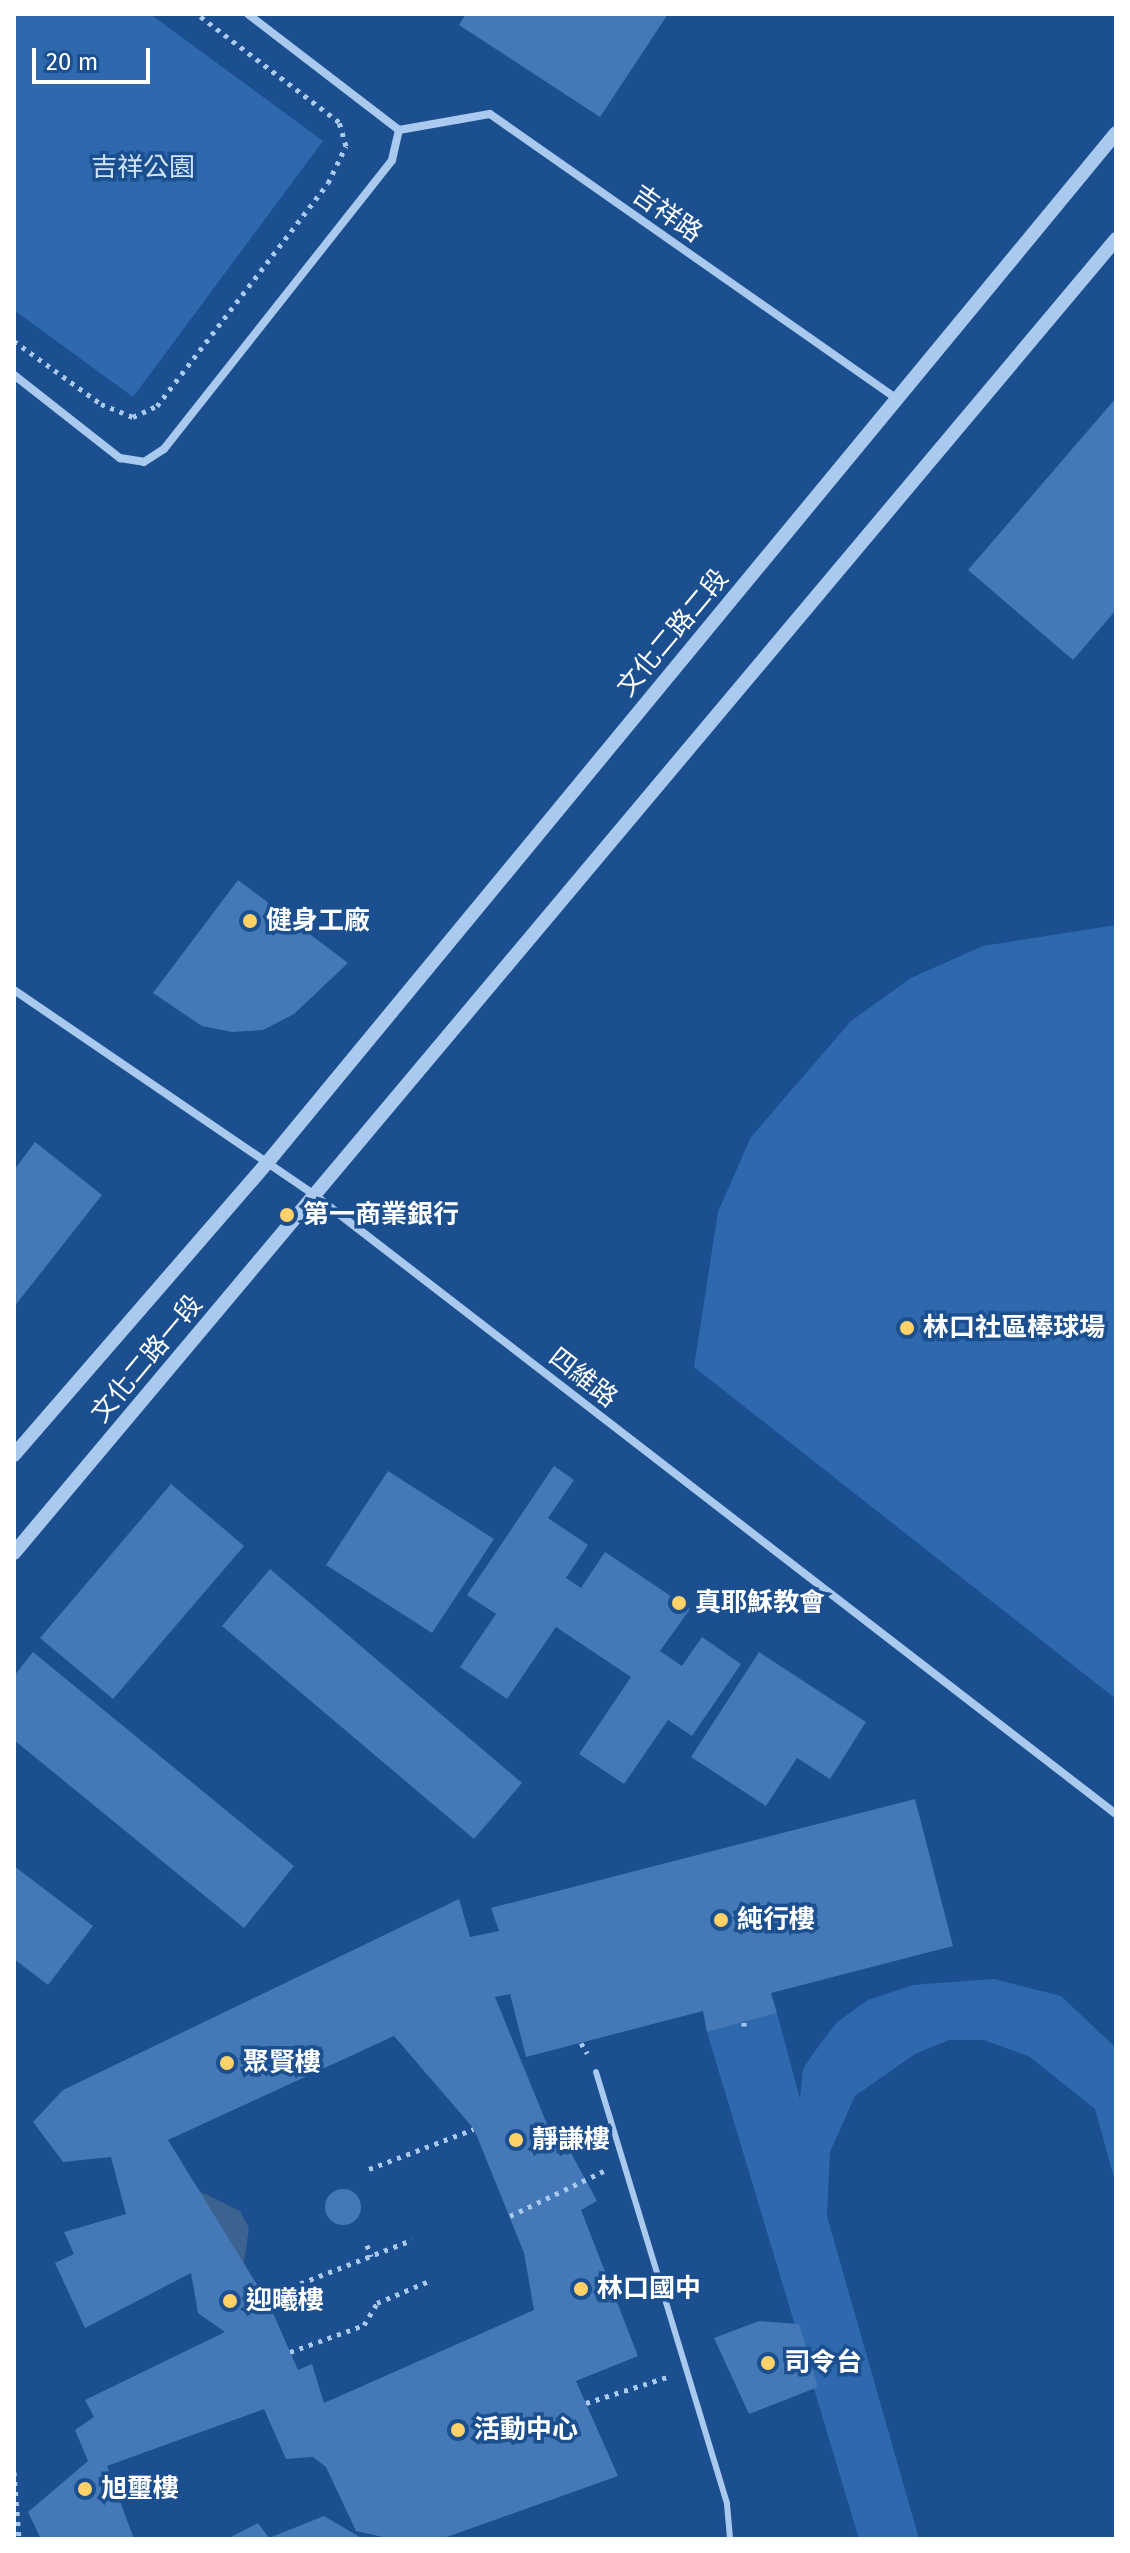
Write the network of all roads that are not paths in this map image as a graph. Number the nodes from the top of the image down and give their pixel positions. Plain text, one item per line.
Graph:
1 (248, 14) edge
2 (399, 130) junction
3 (1116, 133) edge
4 (1116, 239) edge
5 (14, 375) edge
6 (897, 399) junction
7 (14, 990) edge
8 (267, 1163) junction
9 (317, 1197) junction
10 (14, 1455) edge
11 (14, 1553) edge
12 (1116, 1814) edge
13 (596, 2072) dead end
14 (730, 2539) edge

1 - 2 street
2 - 5 street
2 - 6 street, 吉祥路
3 - 6 street, 文化二路二段
4 - 9 street
6 - 8 street, 文化二路二段
7 - 8 street, 四維路
8 - 9 street, 四維路
8 - 10 street, 文化二路一段
9 - 11 street, 文化二路一段
9 - 12 street, 四維路
13 - 14 lane

